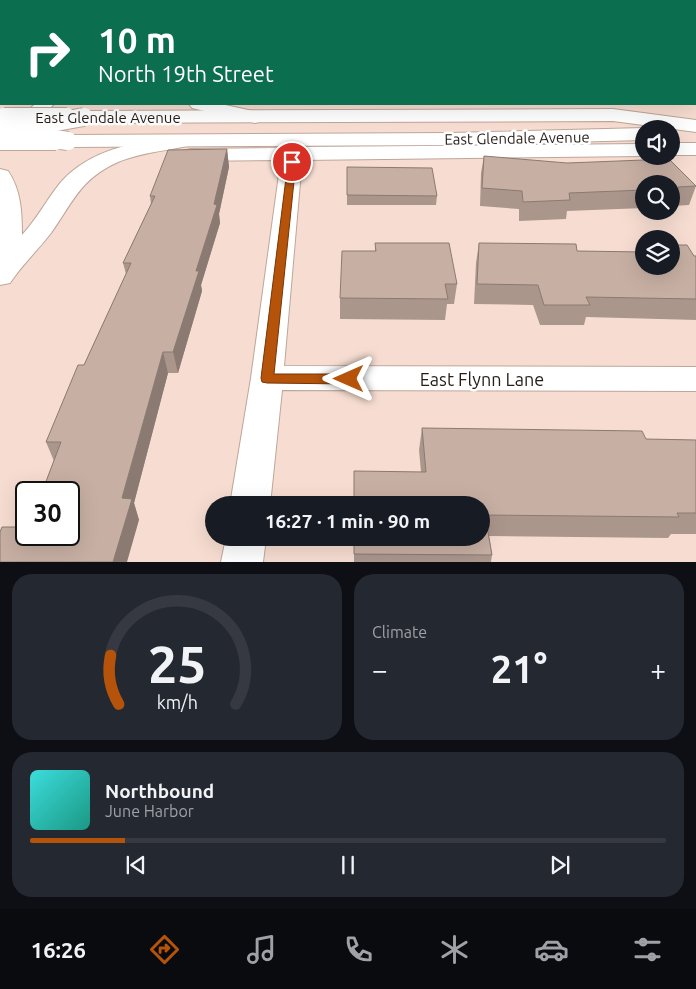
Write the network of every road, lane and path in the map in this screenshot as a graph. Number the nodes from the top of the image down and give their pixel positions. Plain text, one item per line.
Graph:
1 (43, 105) edge
2 (52, 105) edge
3 (203, 105) edge
4 (255, 116) junction
5 (696, 126) edge
6 (1, 129) edge
7 (680, 129) edge
8 (635, 134) edge
9 (294, 147) junction
10 (184, 148) junction
11 (680, 149) edge
12 (696, 149) edge
13 (635, 150) edge
14 (2, 179) edge
15 (5, 270) edge
16 (267, 378) junction
17 (696, 379) edge
18 (251, 496) edge
19 (245, 546) edge
20 (242, 562) edge

1 - 6 main road
2 - 6 main road, bridge
3 - 4 main road
4 - 5 main road, East Glendale Avenue
4 - 6 main road, East Glendale Avenue, bridge
5 - 7 main road, East Glendale Avenue
6 - 10 main road, East Glendale Avenue, bridge
8 - 9 main road, East Glendale Avenue
9 - 10 main road
9 - 13 main road
9 - 16 main road
10 - 15 main road
11 - 12 main road
14 - 15 main road
16 - 17 main road, East Flynn Lane
16 - 18 main road
19 - 20 main road

